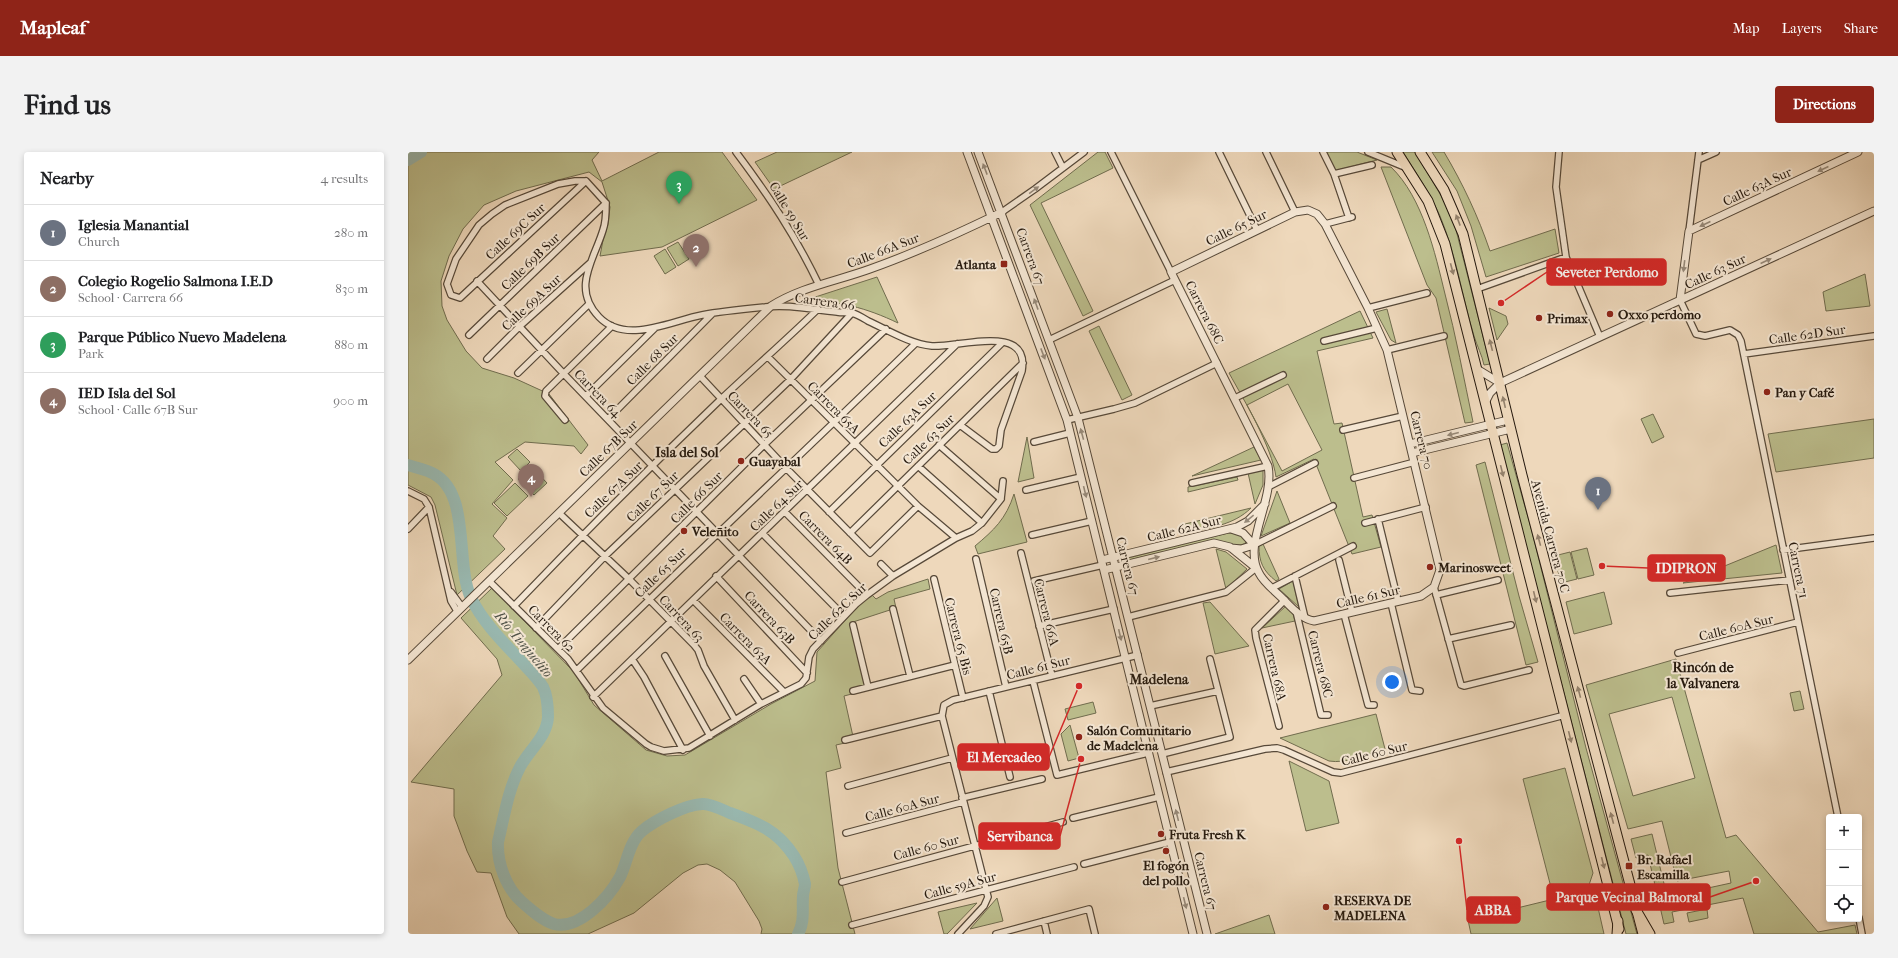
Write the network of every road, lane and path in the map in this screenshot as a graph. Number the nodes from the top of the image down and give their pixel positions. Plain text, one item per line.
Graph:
1 (736, 152) edge
2 (967, 152) edge
3 (978, 152) edge
4 (1055, 152) edge
5 (1084, 152) edge
6 (1111, 152) edge
7 (1219, 152) edge
8 (1266, 152) edge
9 (1323, 152) edge
10 (1368, 152) edge
11 (1397, 152) edge
12 (1420, 152) edge
13 (1559, 152) edge
14 (1699, 152) edge
15 (1716, 152) edge
16 (1858, 152) edge
17 (1698, 160) junction
18 (1372, 165) dead end
19 (1063, 168) junction
20 (1409, 169) junction
21 (1334, 174) junction
22 (586, 182) junction
23 (606, 203) junction
24 (1312, 211) joint
25 (1874, 211) edge
26 (1002, 212) junction
27 (1295, 212) junction
28 (991, 217) junction
29 (1326, 224) junction
30 (1257, 230) junction
31 (1689, 231) junction
32 (1566, 257) junction
33 (590, 263) junction
34 (1171, 272) junction
35 (1175, 280) junction
36 (478, 281) junction
37 (819, 285) junction
38 (1477, 289) junction
39 (1427, 293) dead end
40 (1680, 300) junction
41 (500, 304) junction
42 (589, 304) junction
43 (770, 306) junction
44 (1368, 308) junction
45 (818, 309) junction
46 (852, 313) junction
47 (712, 314) junction
48 (520, 326) junction
49 (612, 326) junction
50 (656, 328) junction
51 (1377, 328) junction
52 (886, 329) junction
53 (469, 335) dead end
54 (1444, 336) dead end
55 (1874, 336) edge
56 (1600, 337) junction
57 (1049, 340) junction
58 (1324, 341) dead end
59 (916, 343) junction
60 (1002, 343) junction
61 (957, 344) junction
62 (542, 350) junction
63 (1387, 350) junction
64 (1744, 354) junction
65 (768, 357) junction
66 (487, 359) dead end
67 (1024, 363) junction
68 (1217, 363) junction
69 (1477, 369) junction
70 (518, 373) dead end
71 (564, 373) junction
72 (1283, 375) dead end
73 (700, 376) junction
74 (790, 380) junction
75 (1500, 383) junction
76 (586, 396) junction
77 (811, 398) junction
78 (1235, 398) junction
79 (721, 400) junction
80 (1485, 403) junction
81 (1404, 416) junction
82 (1078, 418) junction
83 (608, 419) junction
84 (565, 420) dead end
85 (1067, 420) junction
86 (744, 422) junction
87 (834, 423) junction
88 (960, 425) junction
89 (1510, 425) junction
90 (1492, 429) junction
91 (1343, 430) dead end
92 (1070, 433) junction
93 (1034, 442) dead end
94 (631, 443) junction
95 (765, 444) junction
96 (855, 444) junction
97 (1410, 444) junction
98 (939, 445) junction
99 (1412, 453) junction
100 (1414, 462) junction
101 (1315, 463) dead end
102 (877, 465) junction
103 (653, 466) junction
104 (918, 466) junction
105 (1268, 466) junction
106 (787, 469) junction
107 (1081, 477) junction
108 (1354, 478) dead end
109 (1003, 481) dead end
110 (1192, 483) dead end
111 (898, 486) junction
112 (1270, 486) junction
113 (675, 489) junction
114 (808, 490) junction
115 (1026, 490) dead end
116 (408, 491) edge
117 (1001, 499) junction
118 (1265, 504) junction
119 (918, 506) junction
120 (1333, 506) dead end
121 (429, 507) junction
122 (1426, 507) junction
123 (697, 511) junction
124 (785, 512) junction
125 (829, 512) junction
126 (559, 513) junction
127 (1378, 519) junction
128 (1092, 521) junction
129 (1365, 522) dead end
130 (982, 523) junction
131 (408, 529) edge
132 (1229, 529) junction
133 (718, 533) junction
134 (850, 533) junction
135 (583, 534) junction
136 (763, 534) junction
137 (1032, 535) dead end
138 (956, 538) junction
139 (1874, 538) edge
140 (1254, 545) junction
141 (1353, 546) dead end
142 (1230, 547) junction
143 (1783, 550) junction
144 (1021, 553) dead end
145 (739, 554) junction
146 (605, 556) junction
147 (1114, 557) junction
148 (976, 559) dead end
149 (1339, 560) dead end
150 (881, 564) dead end
151 (1103, 565) junction
152 (1116, 567) junction
153 (1256, 568) junction
154 (716, 576) junction
155 (893, 576) junction
156 (1295, 576) junction
157 (629, 579) junction
158 (934, 579) dead end
159 (1498, 580) dead end
160 (1790, 580) junction
161 (489, 581) junction
162 (1034, 581) dead end
163 (1434, 587) junction
164 (1272, 588) junction
165 (1670, 593) dead end
166 (867, 595) junction
167 (1436, 595) junction
168 (649, 599) junction
169 (693, 600) junction
170 (1285, 600) junction
171 (1394, 602) junction
172 (514, 606) junction
173 (460, 609) junction
174 (892, 609) dead end
175 (1114, 610) junction
176 (1296, 611) junction
177 (1352, 612) junction
178 (1344, 614) junction
179 (844, 616) junction
180 (1128, 617) junction
181 (1305, 618) junction
182 (670, 621) junction
183 (1798, 622) junction
184 (852, 624) dead end
185 (1511, 625) dead end
186 (1039, 626) junction
187 (536, 628) junction
188 (1448, 639) junction
189 (821, 641) junction
190 (558, 649) junction
191 (1678, 653) dead end
192 (1138, 655) junction
193 (665, 656) dead end
194 (1125, 658) junction
195 (632, 659) junction
196 (1210, 659) dead end
197 (408, 660) edge
198 (955, 664) junction
199 (577, 670) junction
200 (1529, 670) dead end
201 (807, 673) junction
202 (910, 676) junction
203 (1052, 676) junction
204 (744, 678) dead end
205 (1033, 681) junction
206 (868, 687) junction
207 (1006, 687) junction
208 (853, 691) dead end
209 (989, 691) junction
210 (1218, 691) junction
211 (1420, 691) dead end
212 (784, 692) junction
213 (593, 696) junction
214 (963, 698) junction
215 (762, 704) junction
216 (1374, 705) dead end
217 (1150, 706) junction
218 (1328, 715) dead end
219 (1565, 715) junction
220 (942, 716) junction
221 (735, 720) junction
222 (1278, 726) dead end
223 (710, 736) junction
224 (845, 740) dead end
225 (683, 750) junction
226 (1162, 755) junction
227 (1149, 757) junction
228 (952, 758) junction
229 (1166, 772) junction
230 (1010, 776) dead end
231 (1042, 779) dead end
232 (848, 786) dead end
233 (1159, 797) junction
234 (963, 800) junction
235 (1837, 814) edge
236 (1073, 818) dead end
237 (1063, 822) dead end
238 (846, 833) dead end
239 (1170, 842) junction
240 (975, 846) junction
241 (1084, 864) dead end
242 (1074, 867) dead end
243 (842, 882) dead end
244 (986, 890) junction
245 (1636, 910) junction
246 (1044, 921) junction
247 (1618, 922) junction
248 (1860, 922) edge
249 (852, 925) dead end
250 (958, 934) edge
251 (999, 934) edge
252 (1047, 934) edge
253 (1095, 934) edge
254 (1193, 934) edge
255 (1207, 934) edge
256 (1617, 934) edge
257 (1621, 934) edge
258 (1643, 934) edge
259 (1650, 934) edge
260 (1862, 934) edge

1 - 37 street, Calle 59 Sur
2 - 28 street, Carrera 67
26 -> 3 street, Carrera 67
4 - 19 street
5 - 19 street
6 - 34 street, Carrera 68C
7 - 30 street
8 - 27 street
9 - 21 street
10 - 20 street
11 - 20 main road
38 -> 12 main road, Avenida Carrera 70C
13 - 32 street
14 - 17 street
15 - 17 street
16 -> 31 street, Calle 63A Sur
17 - 31 street
18 - 21 street
26 -> 19 street
20 -> 69 main road
21 - 29 street
22 - 23 street
22 - 36 street, Calle 69C Sur
22 - 36 street, Calle 69C Sur
23 - 33 street
23 - 41 street, Calle 69B Sur
24 - 27 street, Calle 65 Sur
24 - 29 street, Carrera 70
40 -> 25 street, Calle 63 Sur
26 - 28 street, Calle 66A Sur
57 -> 26 street, Carrera 67
27 - 30 street, Calle 65 Sur
28 - 37 street, Calle 66A Sur
28 -> 85 street, Carrera 67
29 - 44 street, Carrera 70
30 - 34 street, Calle 65 Sur
31 -> 40 street
32 - 38 street
32 - 56 street
33 - 42 street
33 - 48 street, Calle 69A Sur
34 - 35 street, Carrera 68C
35 - 57 street
35 - 68 street, Carrera 68C
36 - 41 street, Carrera 64
37 - 43 street, Calle 66A Sur
75 -> 38 main road, Avenida Carrera 70C
39 - 44 street
40 - 56 street, Calle 63 Sur
40 - 64 street, Carrera 71
41 - 48 street, Carrera 64
41 - 53 street, Calle 69B Sur
42 - 49 street
42 - 62 street
43 - 45 street, Carrera 66
43 - 47 street, Carrera 66
43 - 73 street, Calle 67B Sur
44 - 51 street, Carrera 70
45 - 46 street, Carrera 66
45 - 65 street, Calle 67A Sur
46 - 52 street, Carrera 66
46 - 74 street, Calle 67 Sur
47 - 50 street, Carrera 66
47 - 83 street, Calle 68 Sur
48 - 62 street, Carrera 64
48 - 66 street, Calle 69A Sur
49 - 50 street
49 - 71 street
50 - 76 street
51 - 58 street
51 - 63 street, Carrera 70
52 - 59 street, Carrera 66
52 - 77 street, Calle 66 Sur
54 - 63 street
55 - 64 street, Calle 62D Sur
56 - 75 street, Calle 63 Sur
57 - 82 street, Carrera 67
59 - 61 street, Carrera 66
59 - 87 street, Calle 65 Sur
60 - 61 street, Carrera 66
60 - 67 street, Carrera 66
60 - 102 street, Calle 63A Sur
61 - 96 street, Calle 64 Sur
62 - 70 street
62 - 71 street, Carrera 64
63 - 81 street, Carrera 70
64 - 143 street, Carrera 71
65 - 74 street, Carrera 65A
65 - 79 street, Calle 67A Sur
67 - 88 street, Calle 63 Sur
67 - 88 street
68 - 78 street, Carrera 68C
68 - 82 street
69 - 75 street
69 - 80 main road
71 - 76 street, Carrera 64
71 - 84 street
72 - 78 street
73 - 79 street, Carrera 65
73 - 94 street, Calle 67B Sur
74 - 77 street, Carrera 65A
74 - 86 street, Calle 67 Sur
75 - 80 street, Calle 63 Sur
89 -> 75 main road, Avenida Carrera 70C
76 - 83 street, Carrera 64
77 - 87 street, Carrera 65A
77 - 95 street, Calle 66 Sur
78 - 105 street, Carrera 68C
79 - 86 street, Carrera 65
79 - 103 street, Calle 67A Sur
80 - 90 main road
81 - 91 street
81 - 97 street, Carrera 70
82 - 85 street
147 -> 82 street, Carrera 67
83 - 94 street, Carrera 64
85 - 92 street, Carrera 67
86 - 95 street, Carrera 65
86 - 113 street, Calle 67 Sur
87 - 96 street, Carrera 65A
87 - 106 street, Calle 65 Sur
88 - 98 street, Calle 63 Sur
89 - 90 street
245 -> 89 main road, Avenida Carrera 70C
90 -> 97 street
90 - 99 street
90 -> 219 main road
92 - 93 street
92 - 107 street, Carrera 67
94 - 103 street, Carrera 64
94 - 126 street, Calle 67B Sur
95 - 106 street, Carrera 65
95 - 123 street, Calle 66 Sur
96 - 102 street, Carrera 65A
96 - 114 street, Calle 64 Sur
97 - 99 street, Carrera 70
98 - 104 street, Calle 63 Sur
98 - 117 street
99 - 100 street, Carrera 70
100 - 108 street
100 - 122 street, Carrera 70
101 - 112 street
102 - 111 street, Carrera 65A
102 - 125 street, Calle 63A Sur
103 - 113 street, Carrera 64
103 - 135 street, Calle 67A Sur
104 - 111 street, Calle 63 Sur
104 - 130 street
105 - 110 street
105 - 112 street, Carrera 68C
106 - 114 street, Carrera 65
106 - 133 street, Calle 65 Sur
107 - 115 street
107 -> 128 street, Carrera 67
109 - 117 street
111 - 119 street, Carrera 65A
111 - 134 street, Calle 63 Sur
112 - 118 street
113 - 123 street, Carrera 64
113 - 146 street, Calle 67 Sur
114 - 124 street, Calle 64 Sur
114 - 125 street, Carrera 65
116 - 121 street
117 - 130 street, Calle 62C Sur
118 -> 132 street, Calle 62A Sur
118 - 140 street
119 - 134 street, Carrera 65
119 - 138 street, Carrera 65A
120 - 140 street
121 - 131 street
121 - 173 street
122 - 127 street
122 - 163 street, Carrera 70
123 - 133 street, Carrera 64
123 - 157 street, Calle 66 Sur
124 - 136 street, Calle 64 Sur
124 - 166 street, Carrera 64B
125 - 134 street, Carrera 65
126 - 135 street, Carrera 63
126 - 161 street, Calle 67B Sur
127 - 129 street
127 - 171 street
128 - 137 street
128 - 151 street, Carrera 67
130 - 138 street, Calle 62C Sur
132 - 140 street
132 - 147 street, Calle 62A Sur
133 - 145 street, Carrera 64
133 - 168 street, Calle 65 Sur
135 - 146 street, Carrera 63
135 - 172 street, Calle 67A Sur
136 - 145 street, Calle 64 Sur
136 - 179 street
138 - 155 street, Calle 62C Sur
139 - 143 street
140 - 142 street
140 - 153 street
141 - 156 street
152 -> 142 street, Calle 62A Sur
142 - 153 street, Calle 62A Sur
143 - 160 street, Carrera 71
144 - 186 street, Carrera 66A
145 - 154 street, Calle 64 Sur
145 - 189 street, Carrera 64
146 - 157 street, Carrera 63
146 - 187 street, Calle 67 Sur
147 - 151 street, Calle 62A Sur
147 - 152 street, Carrera 67
148 - 207 street, Carrera 65B
149 - 177 street
150 - 155 street
151 - 152 street, Calle 62A Sur
151 - 162 street, Calle 62A Sur
151 - 175 street, Carrera 67
152 - 180 street, Carrera 67
153 - 164 street, Calle 62A Sur
153 - 180 street
154 - 169 street, Calle 64 Sur
154 - 201 street, Carrera 63B
155 - 166 street, Calle 62C Sur
156 - 164 street
156 - 181 street, Carrera 68C
157 - 168 street, Carrera 63
157 - 190 street, Calle 66 Sur
158 - 198 street, Carrera 65 Bis
159 - 167 street
160 - 165 street
160 - 183 street, Carrera 71
161 - 172 street, Carrera 62
161 - 173 street, Calle 67B Sur
163 - 167 street
163 - 171 street, Calle 61 Sur
164 - 170 street, Calle 62A Sur
166 - 179 street, Calle 62C Sur
167 - 188 street
168 - 182 street, Carrera 63
168 - 199 street, Calle 65 Sur
169 - 182 street, Calle 64 Sur
169 - 212 street, Carrera 63A
170 - 176 street, Calle 62A Sur
170 - 222 street, Carrera 68A
171 - 177 street, Calle 61 Sur
171 - 211 street
172 - 187 street, Carrera 62
173 - 197 street, Calle 67B Sur
174 - 202 street
175 - 186 street
175 -> 194 street, Carrera 67
176 - 181 street, Calle 62A Sur
176 - 218 street, Carrera 68C
177 - 178 street, Calle 61 Sur
178 - 181 street, Calle 61 Sur
178 - 216 street
179 - 189 street, Calle 62C Sur
180 - 192 street, Carrera 67
182 - 195 street, Calle 64 Sur
182 - 221 street, Carrera 63
183 - 191 street, Calle 60A Sur
183 - 235 street, Carrera 71
184 - 206 street
185 - 188 street
186 - 203 street, Carrera 66A
187 - 190 street, Carrera 62
188 - 200 street
189 - 201 street, Calle 62C Sur
190 - 199 street, Carrera 62
192 - 194 street, Calle 61 Sur
192 - 217 street, Carrera 67
193 - 223 street
194 - 203 street, Calle 61 Sur
194 - 227 street, Carrera 67
195 - 213 street, Calle 64 Sur
195 - 225 street
196 - 210 street
198 - 202 street
198 - 214 street, Carrera 65 Bis
199 - 213 street, Carrera 62
201 - 212 street
202 - 206 street
203 - 205 street, Calle 61 Sur
204 - 215 street
205 - 207 street, Calle 61 Sur
205 - 227 street
206 - 208 street
207 - 209 street, Calle 61 Sur
209 - 214 street, Calle 61 Sur
209 - 230 street
210 - 217 street
210 - 226 street
212 - 215 street
213 - 225 street, Carrera 62
214 - 220 street, Calle 61 Sur
215 - 221 street
217 - 226 street, Carrera 67
219 - 229 street, Calle 60 Sur
219 -> 247 main road
220 - 224 street
220 - 228 street
221 - 223 street
223 - 225 street
226 - 227 street
226 - 229 street, Carrera 67
227 - 233 street, Carrera 67
228 - 232 street
228 - 234 street
255 -> 229 street, Carrera 67
231 - 234 street, Calle 60A Sur
233 - 236 street
233 - 239 street, Carrera 67
234 - 238 street, Calle 60A Sur
234 - 240 street
237 - 240 street, Calle 60 Sur
239 - 241 street
239 -> 254 street, Carrera 67
240 - 243 street, Calle 60 Sur
240 - 244 street
242 - 244 street, Calle 59A Sur
244 - 249 street, Calle 59A Sur
244 - 250 street
245 - 258 main road, Avenida Carrera 70C
245 - 259 main road
246 - 251 street
246 - 252 street
246 - 253 street
247 - 256 main road
247 - 257 main road
248 - 260 street

